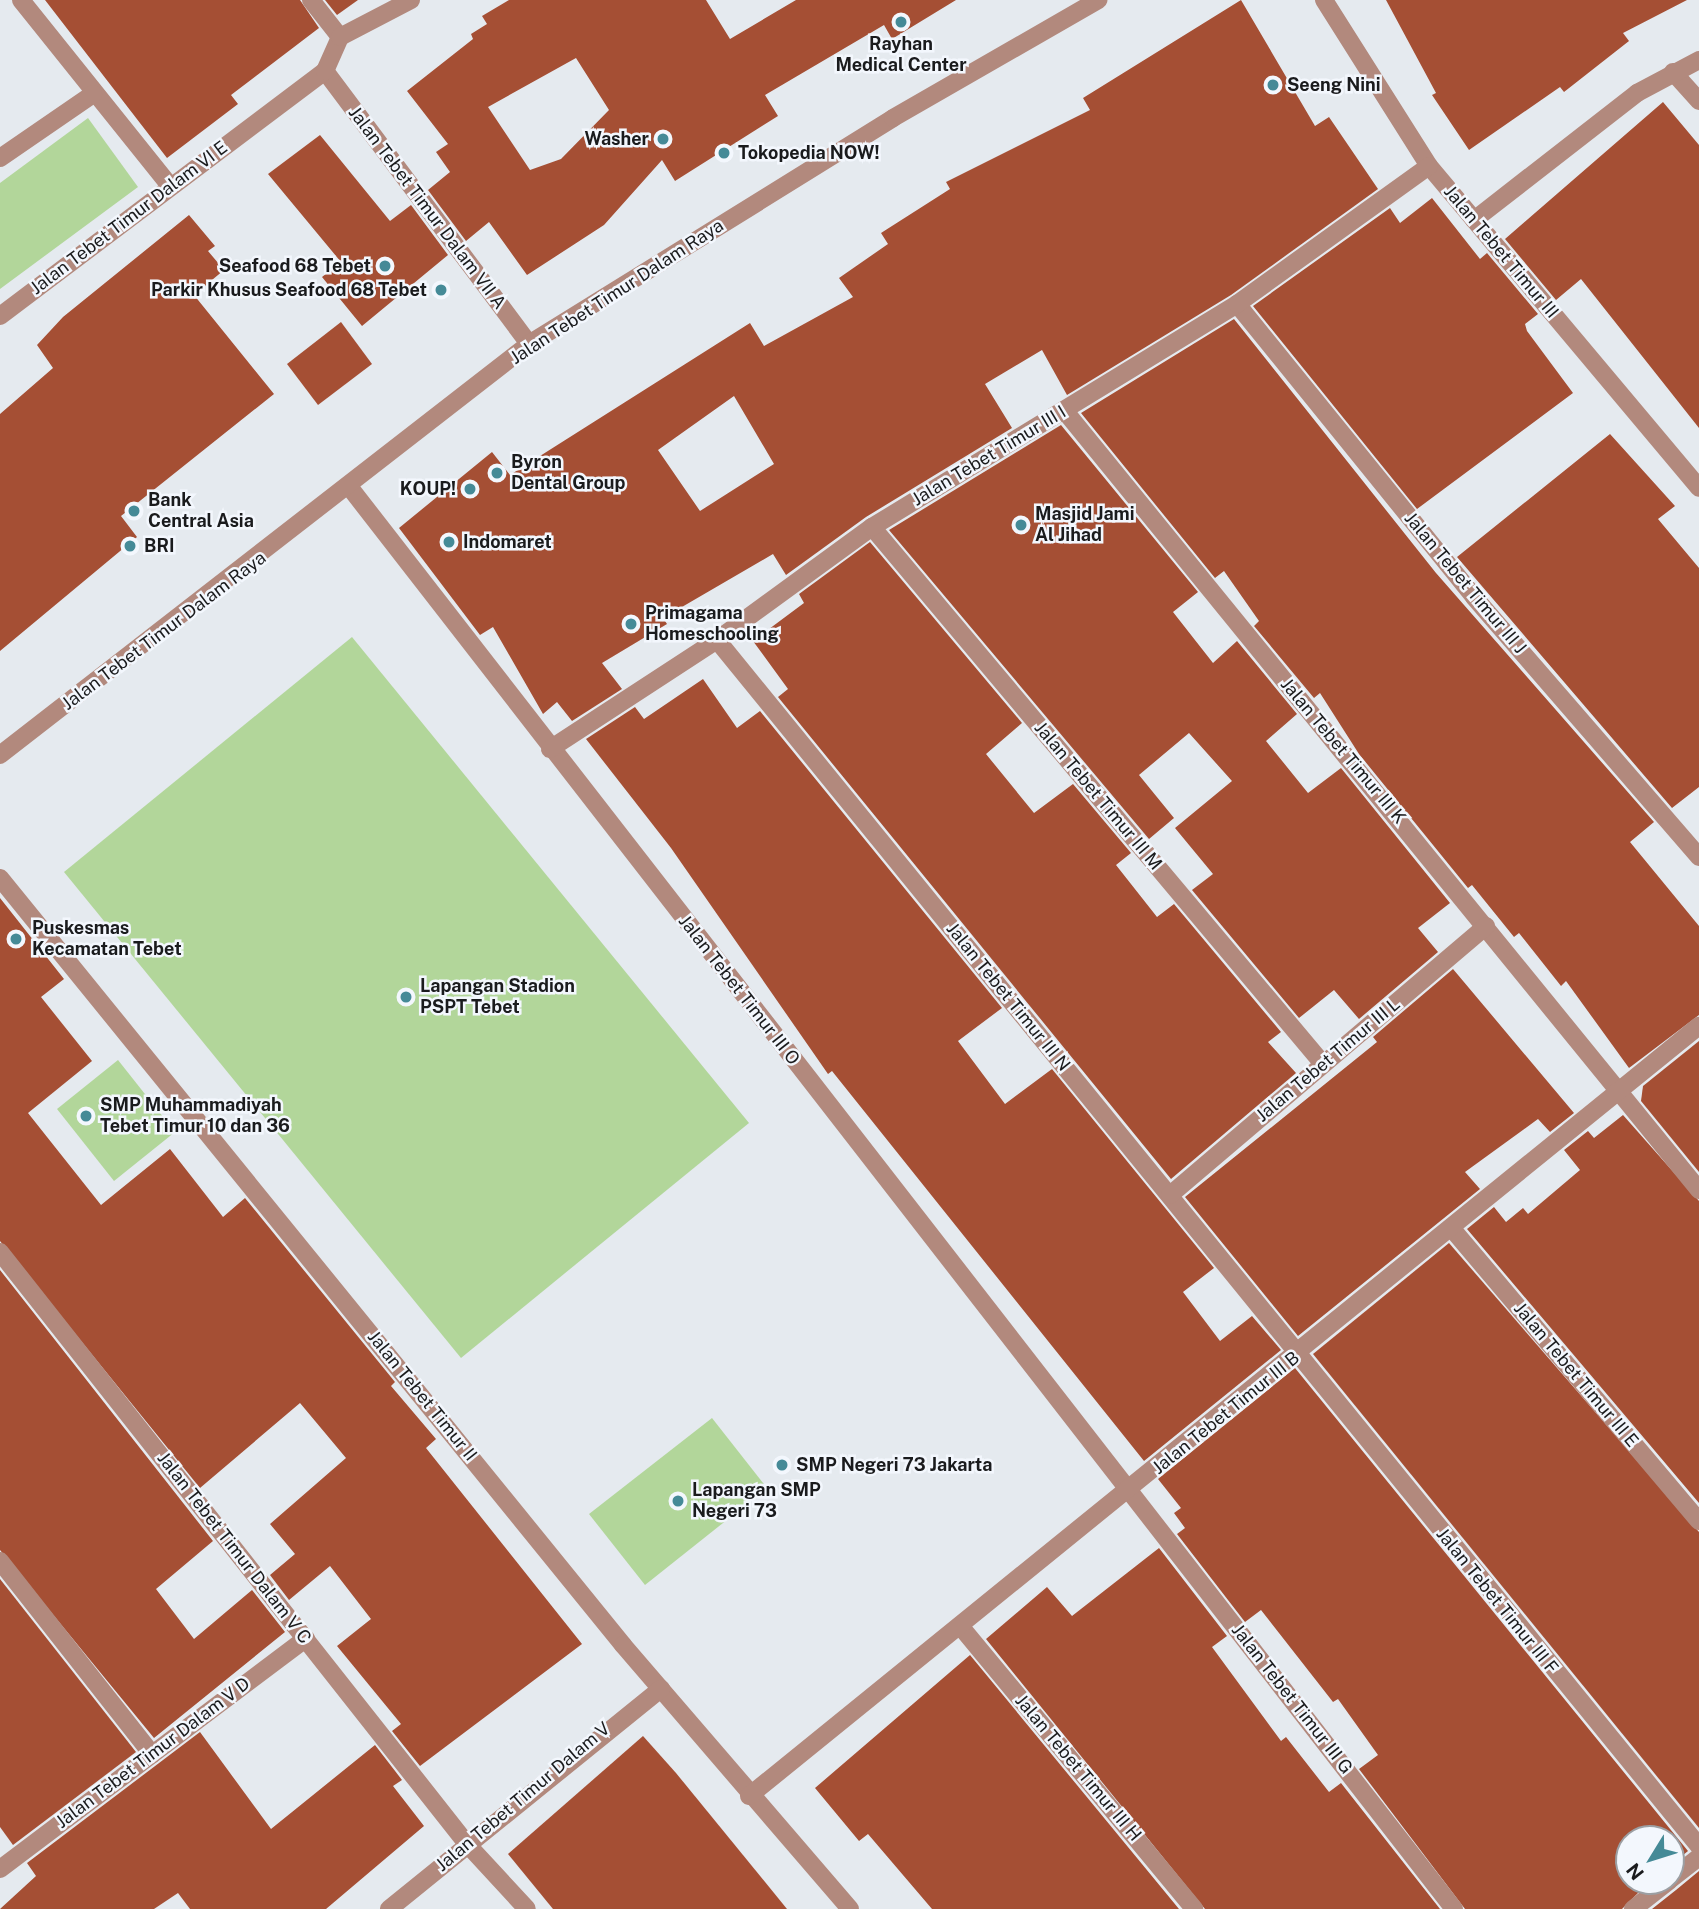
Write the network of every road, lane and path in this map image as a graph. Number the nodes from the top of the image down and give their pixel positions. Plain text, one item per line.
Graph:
1 (21, 0) edge
2 (311, 0) edge
3 (411, 0) edge
4 (1098, 0) edge
5 (1324, 0) edge
6 (340, 37) junction
7 (1699, 60) edge
8 (325, 71) junction
9 (1673, 72) junction
10 (93, 94) junction
11 (1699, 101) edge
12 (0, 158) edge
13 (1429, 166) junction
14 (169, 185) junction
15 (1474, 220) junction
16 (1237, 304) junction
17 (0, 316) edge
18 (529, 344) junction
19 (1065, 410) junction
20 (1699, 488) edge
21 (351, 489) junction
22 (872, 527) junction
23 (717, 640) junction
24 (550, 749) junction
25 (0, 755) edge
26 (1699, 857) edge
27 (0, 878) edge
28 (1486, 926) junction
29 (1699, 1027) edge
30 (1323, 1064) junction
31 (1618, 1094) junction
32 (1699, 1189) edge
33 (1170, 1195) junction
34 (1452, 1230) junction
35 (0, 1252) edge
36 (1296, 1357) junction
37 (1131, 1490) junction
38 (1699, 1521) edge
39 (0, 1561) edge
40 (961, 1627) junction
41 (306, 1638) junction
42 (661, 1689) junction
43 (152, 1754) junction
44 (749, 1796) junction
45 (467, 1844) junction
46 (1699, 1846) edge
47 (1699, 1857) edge
48 (1, 1867) edge
49 (1685, 1868) edge
50 (1651, 1895) edge
51 (388, 1909) edge
52 (527, 1909) edge
53 (850, 1909) edge
54 (1194, 1909) edge
55 (1454, 1909) edge
56 (1633, 1909) edge

1 - 10 street
2 - 6 street
3 - 6 street
4 - 18 street, Jalan Tebet Timur Dalam Raya
5 - 13 street, Jalan Tebet Timur III
6 - 8 street
7 - 9 street
8 - 14 street, Jalan Tebet Timur Dalam VI E
8 - 18 street, Jalan Tebet Timur Dalam VII A
9 - 11 street
9 - 15 street
10 - 12 street
10 - 14 street
13 - 15 street, Jalan Tebet Timur III
13 - 16 street, Jalan Tebet Timur III I
14 - 17 street, Jalan Tebet Timur Dalam VI E
15 - 20 street, Jalan Tebet Timur III
16 - 19 street, Jalan Tebet Timur III I
16 - 26 street, Jalan Tebet Timur III J
18 - 21 street, Jalan Tebet Timur Dalam Raya
19 - 22 street, Jalan Tebet Timur III I
19 - 28 street, Jalan Tebet Timur III K
21 - 24 street, Jalan Tebet Timur III O
21 - 25 street, Jalan Tebet Timur Dalam Raya
22 - 23 street, Jalan Tebet Timur III I
22 - 30 street, Jalan Tebet Timur III M
23 - 24 street, Jalan Tebet Timur III I
23 - 33 street, Jalan Tebet Timur III N
24 - 37 street, Jalan Tebet Timur III O
27 - 42 street, Jalan Tebet Timur II
28 - 30 street, Jalan Tebet Timur III L
28 - 31 street, Jalan Tebet Timur III K
29 - 31 street, Jalan Tebet Timur III B
30 - 33 street, Jalan Tebet Timur III L
31 - 32 street, Jalan Tebet Timur III K
31 - 34 street, Jalan Tebet Timur III B
33 - 36 street, Jalan Tebet Timur III N
34 - 36 street, Jalan Tebet Timur III B
34 - 38 street, Jalan Tebet Timur III E
35 - 41 street, Jalan Tebet Timur Dalam V C
36 - 37 street, Jalan Tebet Timur III B
36 - 46 street, Jalan Tebet Timur III F
37 - 40 street, Jalan Tebet Timur III B
37 - 55 street, Jalan Tebet Timur III G
39 - 43 street
40 - 44 street, Jalan Tebet Timur III B
40 - 54 street, Jalan Tebet Timur III H
41 - 43 street, Jalan Tebet Timur Dalam V D
41 - 45 street, Jalan Tebet Timur Dalam V C
42 - 44 street, Jalan Tebet Timur II
42 - 45 street, Jalan Tebet Timur Dalam V
43 - 48 street, Jalan Tebet Timur Dalam V D
44 - 53 street, Jalan Tebet Timur II
45 - 51 street, Jalan Tebet Timur Dalam V
45 - 52 street, Jalan Tebet Timur Dalam V C
47 - 49 street
50 - 56 street

